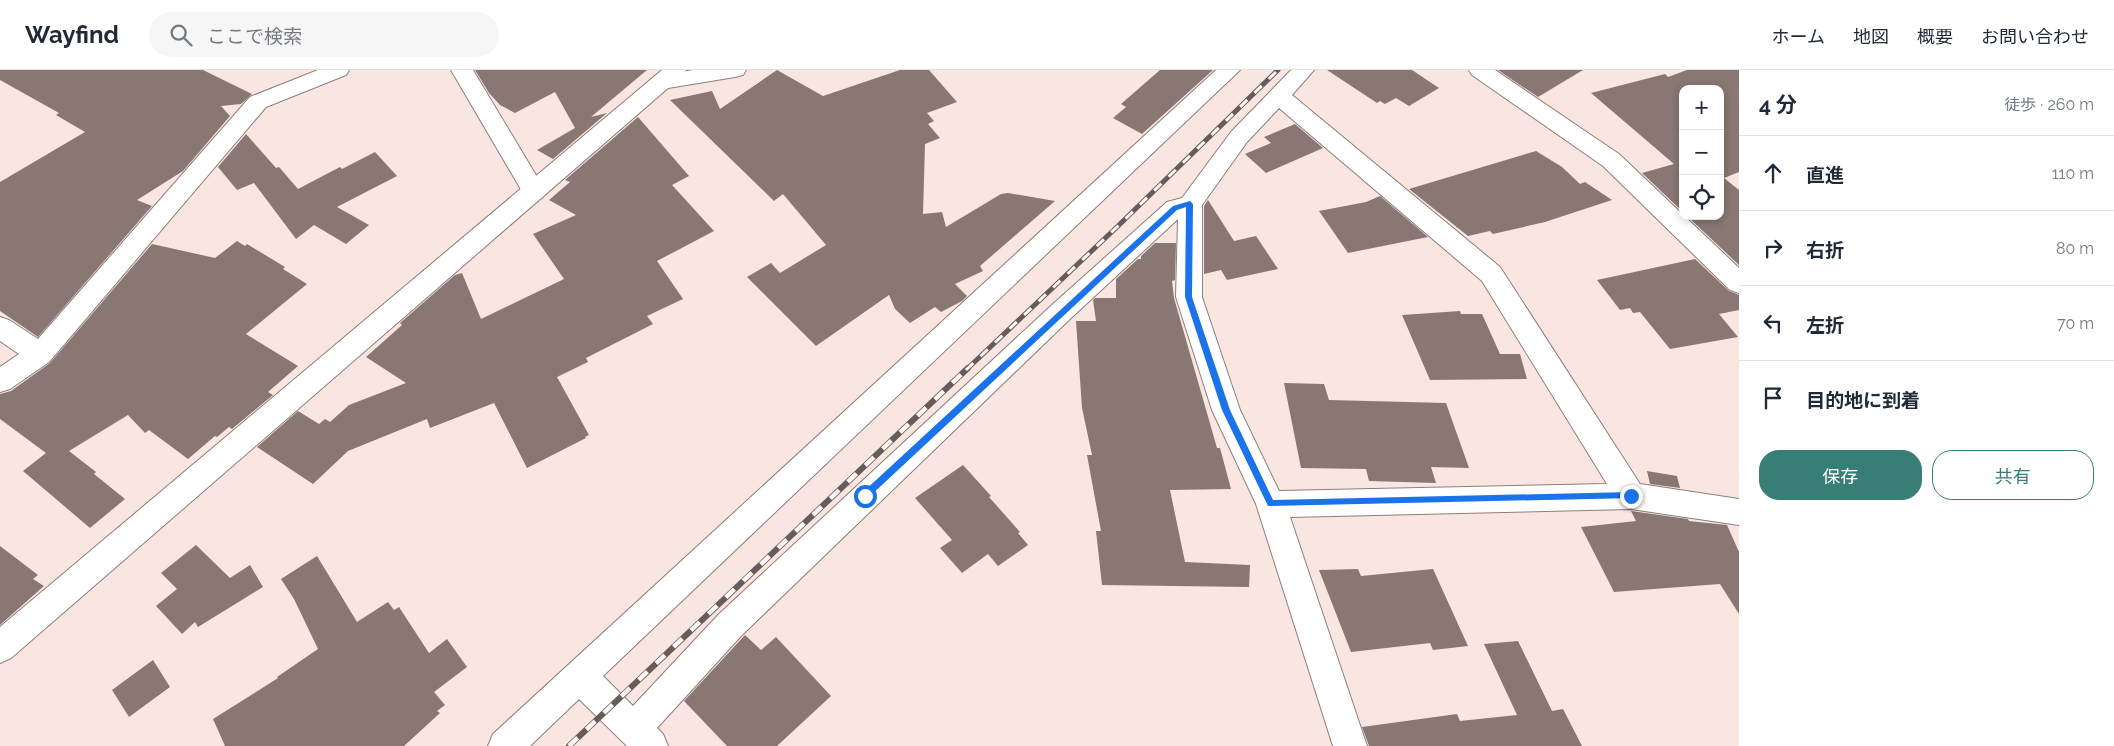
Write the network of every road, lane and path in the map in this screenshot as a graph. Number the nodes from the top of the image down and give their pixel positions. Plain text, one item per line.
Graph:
1 (338, 70) edge
2 (462, 70) edge
3 (736, 70) edge
4 (1229, 70) edge
5 (1303, 70) edge
6 (1480, 70) edge
7 (668, 76) edge
8 (1279, 96) junction
9 (534, 192) junction
10 (1190, 204) junction
11 (1739, 283) edge
12 (0, 327) edge
13 (40, 354) junction
14 (0, 381) edge
15 (1631, 496) junction
16 (1271, 504) junction
17 (1739, 512) edge
18 (0, 647) edge
19 (580, 677) junction
20 (643, 738) edge
21 (505, 746) edge
22 (1350, 746) edge

1 - 13 street
2 - 9 street
3 - 7 street
4 - 19 street
5 - 8 street
6 - 11 street
7 - 9 street
8 - 10 street
8 - 15 street
9 - 18 street
10 - 16 street
10 - 20 street
12 - 13 street
13 - 14 street
15 - 16 street
15 - 17 street
16 - 22 street
19 - 20 street
19 - 21 street

